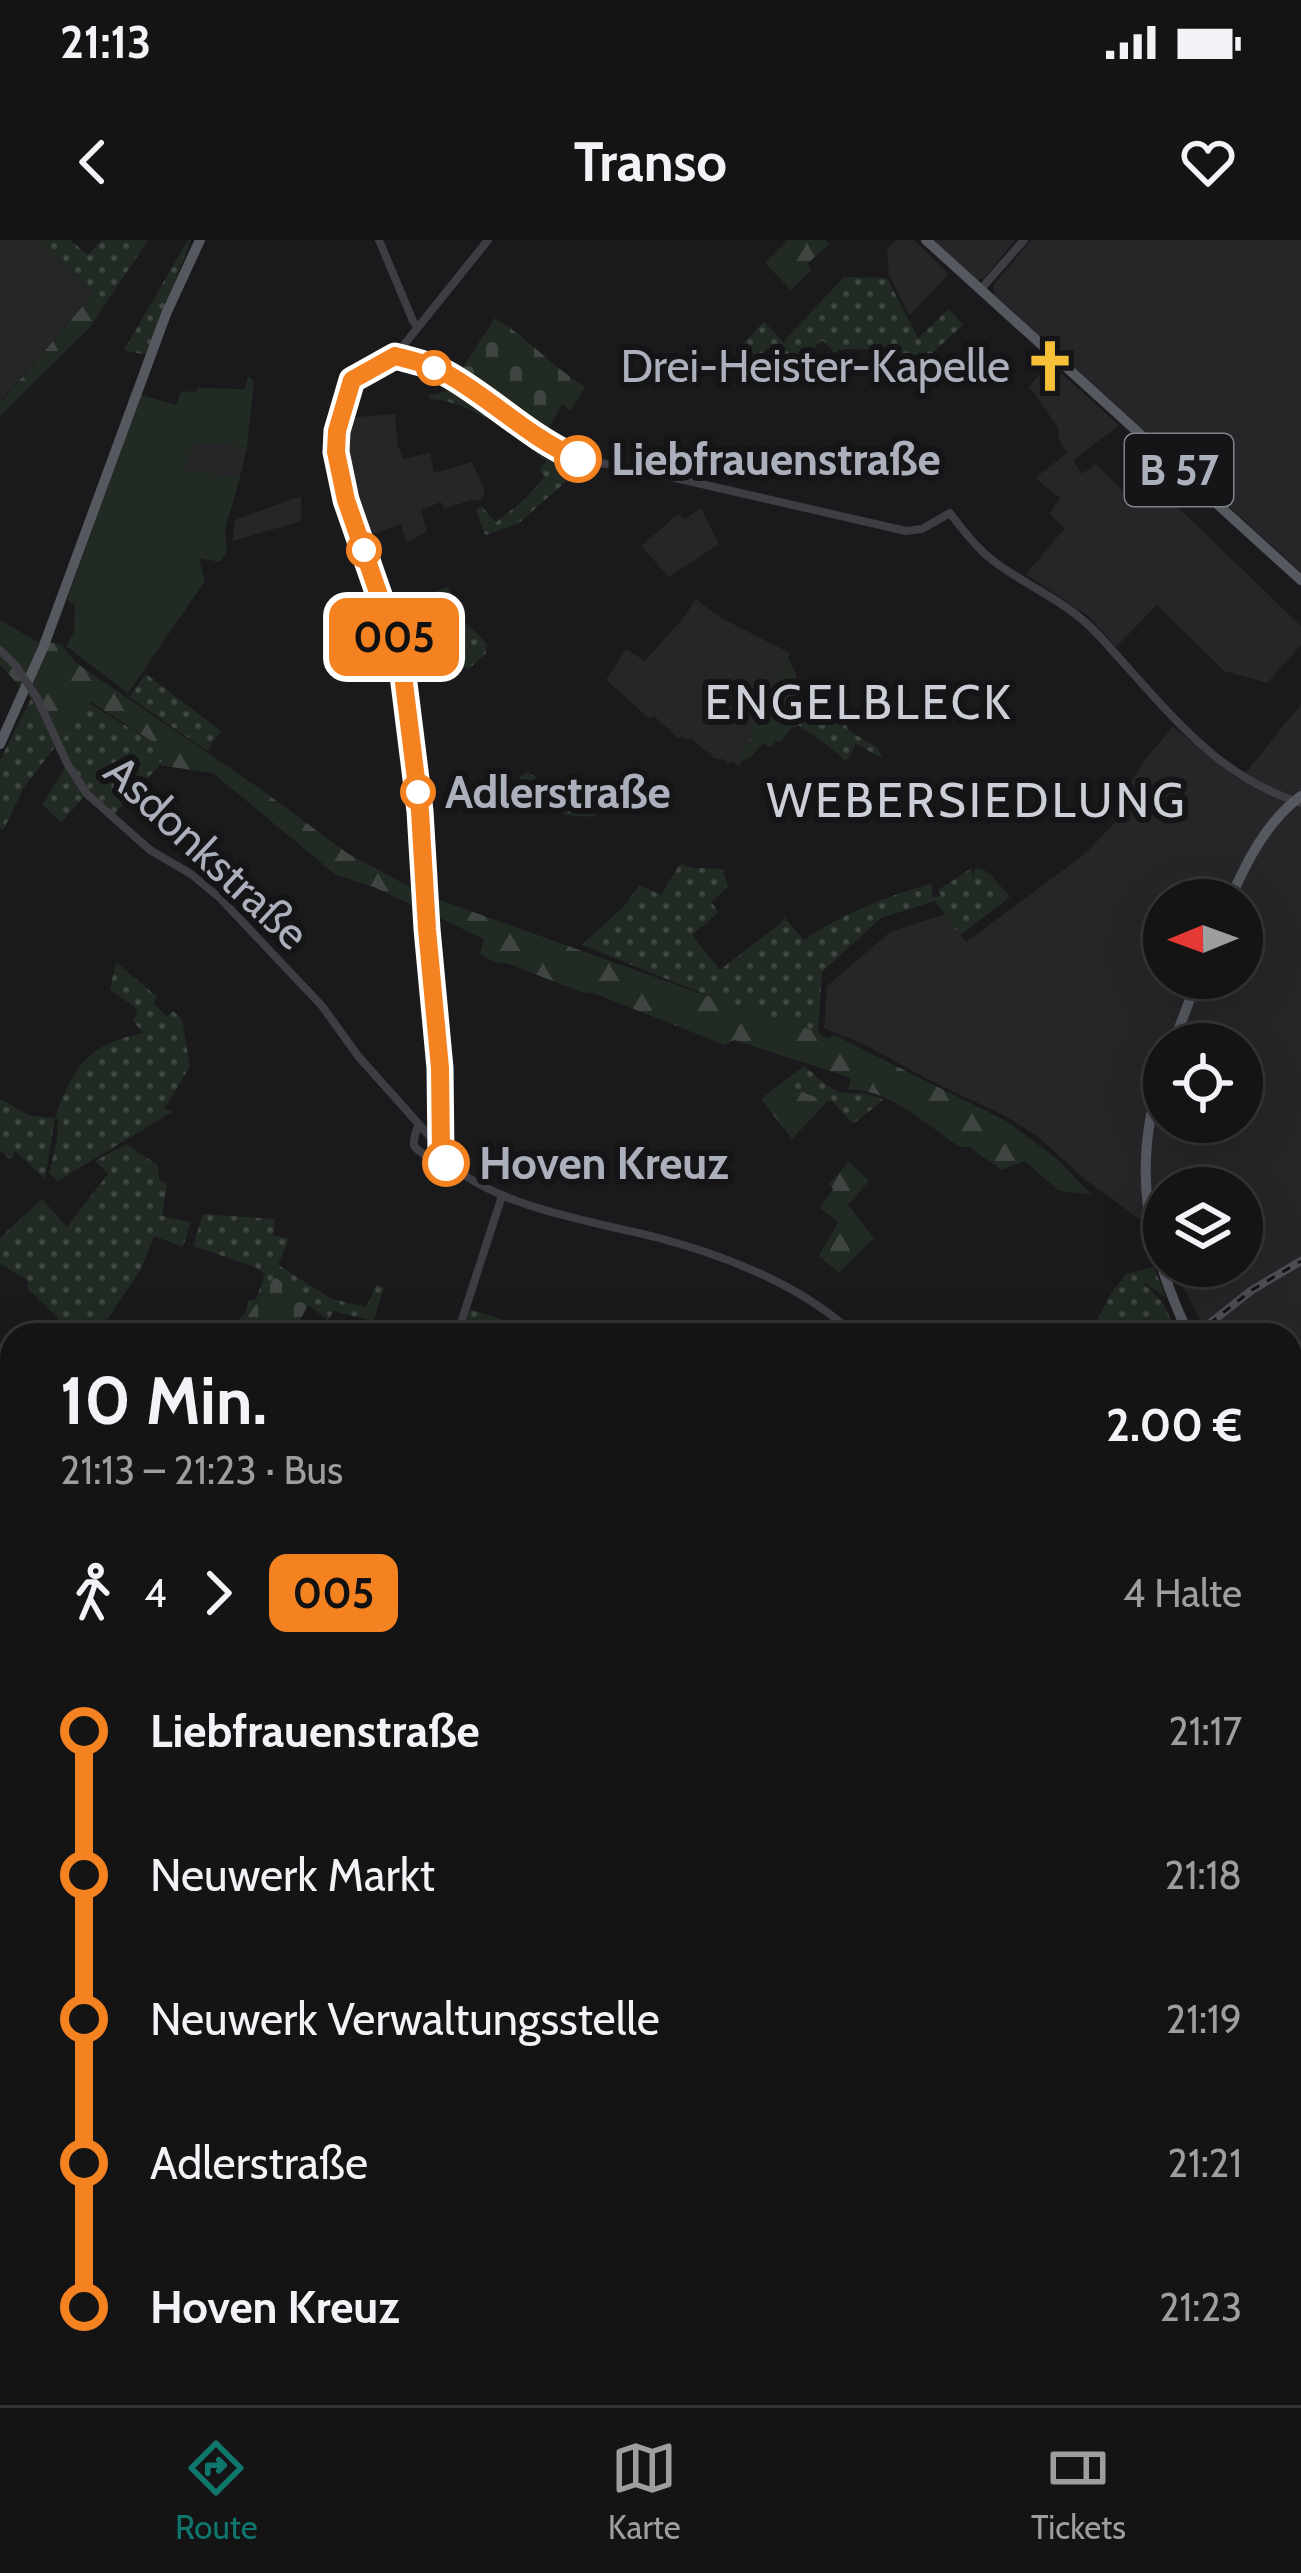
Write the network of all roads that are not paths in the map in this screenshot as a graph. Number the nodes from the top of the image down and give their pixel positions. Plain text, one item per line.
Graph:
1 (200, 240) edge
2 (379, 240) edge
3 (488, 240) edge
4 (926, 240) edge
5 (1024, 240) edge
6 (980, 290) junction
7 (418, 327) junction
8 (395, 356) junction
9 (1301, 580) edge
10 (0, 650) edge
11 (0, 744) edge
12 (1299, 800) edge
13 (1240, 879) edge
14 (441, 1124) junction
15 (418, 1126) junction
16 (439, 1137) junction
17 (1147, 1143) edge
18 (439, 1158) junction
19 (502, 1196) junction
20 (461, 1323) edge
21 (842, 1323) edge
22 (1184, 1323) edge

1 - 11 main road
2 - 7 street
3 - 7 street
4 - 6 main road, B 57
5 - 6 street
6 - 9 main road, B 57
7 - 8 street
8 - 12 street
8 - 14 street
10 - 15 street, Asdonkstraße, bridge
12 - 13 main road
14 - 16 street
14 - 18 street
15 - 16 street, Asdonkstraße
15 - 18 street
16 - 18 street
17 - 22 main road
18 - 19 street
19 - 20 street
19 - 21 street

